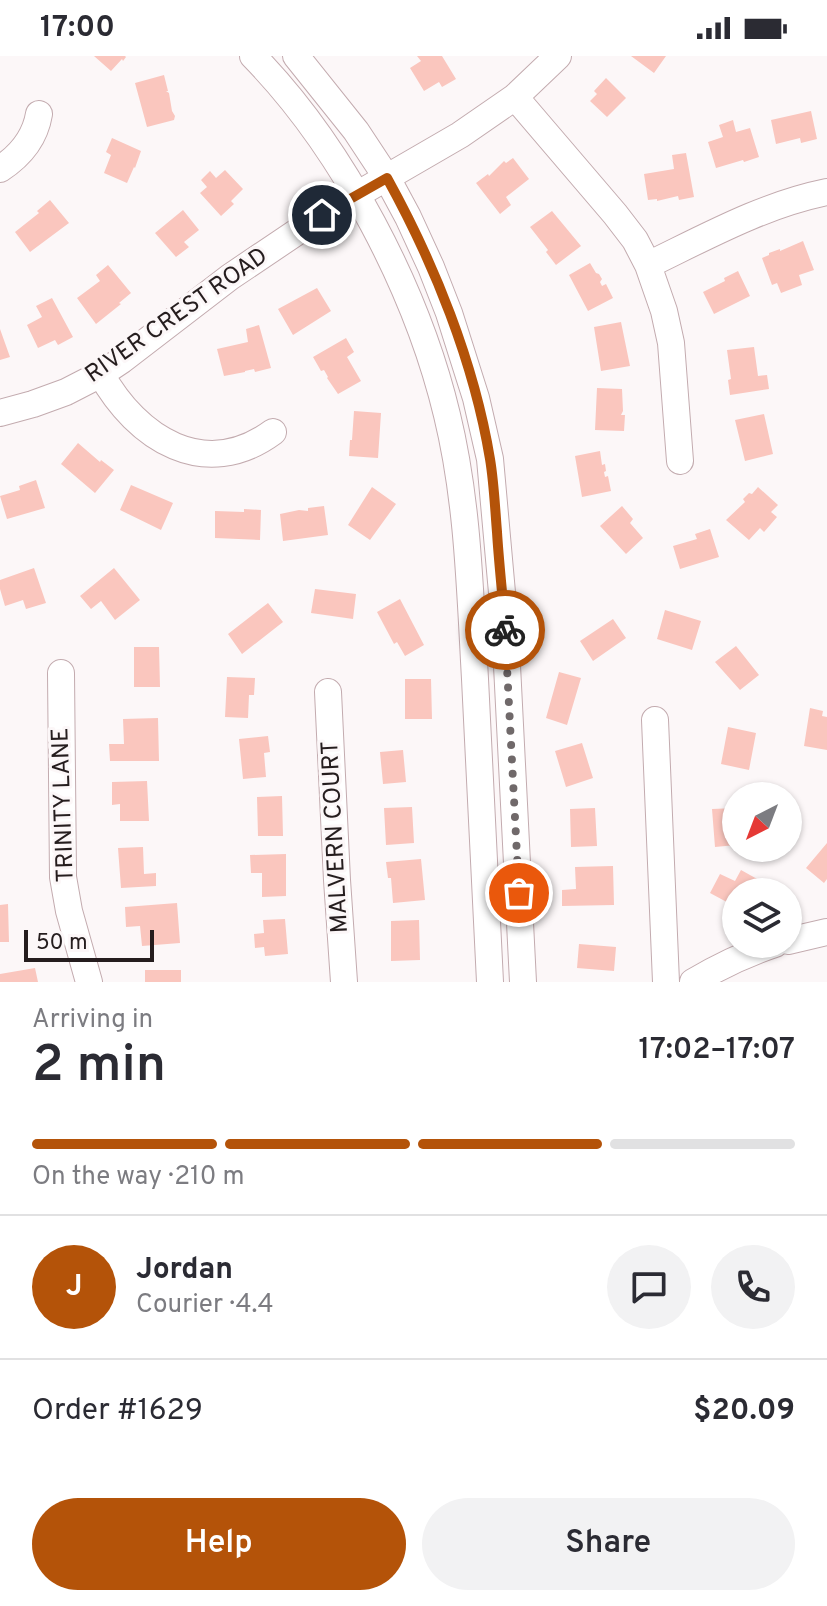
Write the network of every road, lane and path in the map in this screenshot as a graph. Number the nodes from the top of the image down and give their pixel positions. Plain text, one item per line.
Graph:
1 (253, 56) edge
2 (296, 56) edge
3 (558, 56) edge
4 (515, 97) junction
5 (39, 114) dead end
6 (0, 169) edge
7 (387, 178) junction
8 (827, 192) edge
9 (356, 195) junction
10 (648, 265) junction
11 (101, 374) junction
12 (0, 413) edge
13 (273, 432) dead end
14 (680, 461) dead end
15 (61, 673) dead end
16 (328, 692) dead end
17 (655, 720) dead end
18 (827, 932) edge
19 (802, 938) edge
20 (736, 958) edge
21 (89, 982) edge
22 (344, 982) edge
23 (490, 982) edge
24 (523, 982) edge
25 (666, 982) edge
26 (693, 982) edge

1 - 9 street
2 - 7 street
3 - 4 street, RIVER CREST ROAD
4 - 7 street, RIVER CREST ROAD
4 - 10 street
5 - 6 street
7 - 9 street, RIVER CREST ROAD
7 - 24 street
8 - 10 street
9 - 11 street, RIVER CREST ROAD
9 - 23 street
10 - 14 street
11 - 12 street, RIVER CREST ROAD
11 - 13 street
15 - 21 street, TRINITY LANE
16 - 22 street, MALVERN COURT
17 - 25 street
18 - 19 street
20 - 26 street

